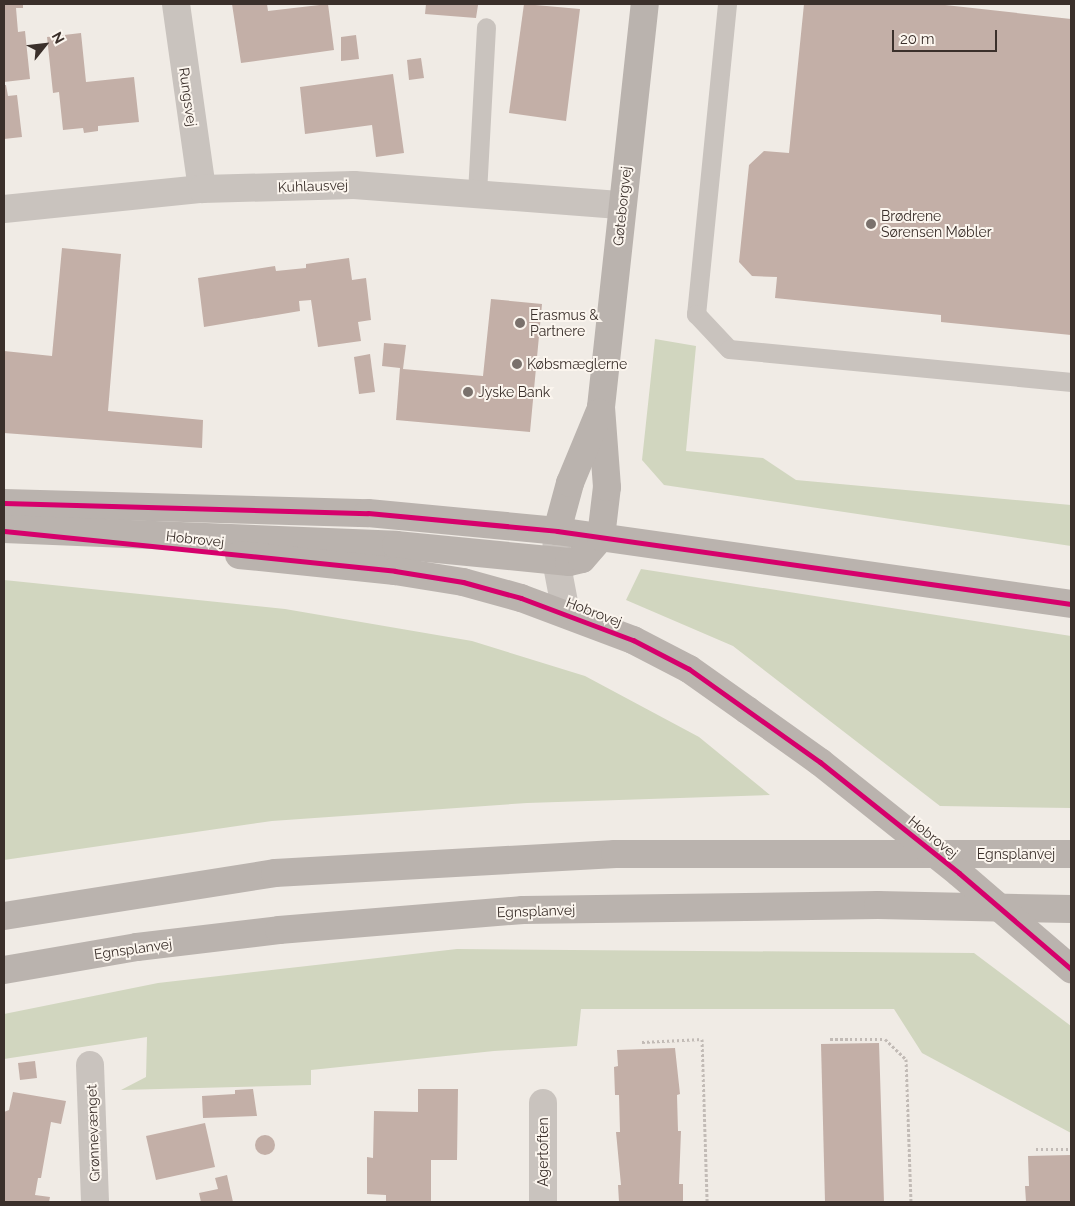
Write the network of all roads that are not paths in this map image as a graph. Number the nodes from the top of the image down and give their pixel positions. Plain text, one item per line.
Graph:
1 (176, 4) edge
2 (645, 4) edge
3 (727, 4) edge
4 (486, 28) dead end
5 (202, 189) junction
6 (477, 193) junction
7 (622, 205) junction
8 (4, 210) edge
9 (1071, 382) edge
10 (601, 408) junction
11 (4, 503) edge
12 (4, 530) edge
13 (557, 531) junction
14 (601, 537) junction
15 (556, 560) junction
16 (1071, 604) edge
17 (566, 613) junction
18 (1071, 854) edge
19 (1071, 909) edge
20 (4, 916) edge
21 (1071, 969) edge
22 (4, 970) edge
23 (90, 1065) dead end
24 (543, 1103) dead end
25 (95, 1202) edge
26 (544, 1202) edge

1 - 5 street, Rungsvej
2 - 7 main road, Gøteborgvej
3 - 9 lane
4 - 6 lane
5 - 6 street, Kuhlausvej
5 - 8 street, Kuhlausvej
6 - 7 street, Kuhlausvej
7 - 10 main road, Gøteborgvej
10 - 13 main road, Gøteborgvej
10 - 14 main road, Gøteborgvej
11 - 13 main road, Hobrovej
12 - 15 main road
12 - 17 main road, Hobrovej
13 - 14 main road, Hobrovej
13 - 15 street
14 - 15 main road
14 - 16 main road, Hobrovej
15 - 17 street
17 - 21 main road, Hobrovej, bridge
18 - 20 main road, Egnsplanvej
19 - 22 main road, Egnsplanvej
23 - 25 street, Grønnevænget
24 - 26 street, Agertoften

